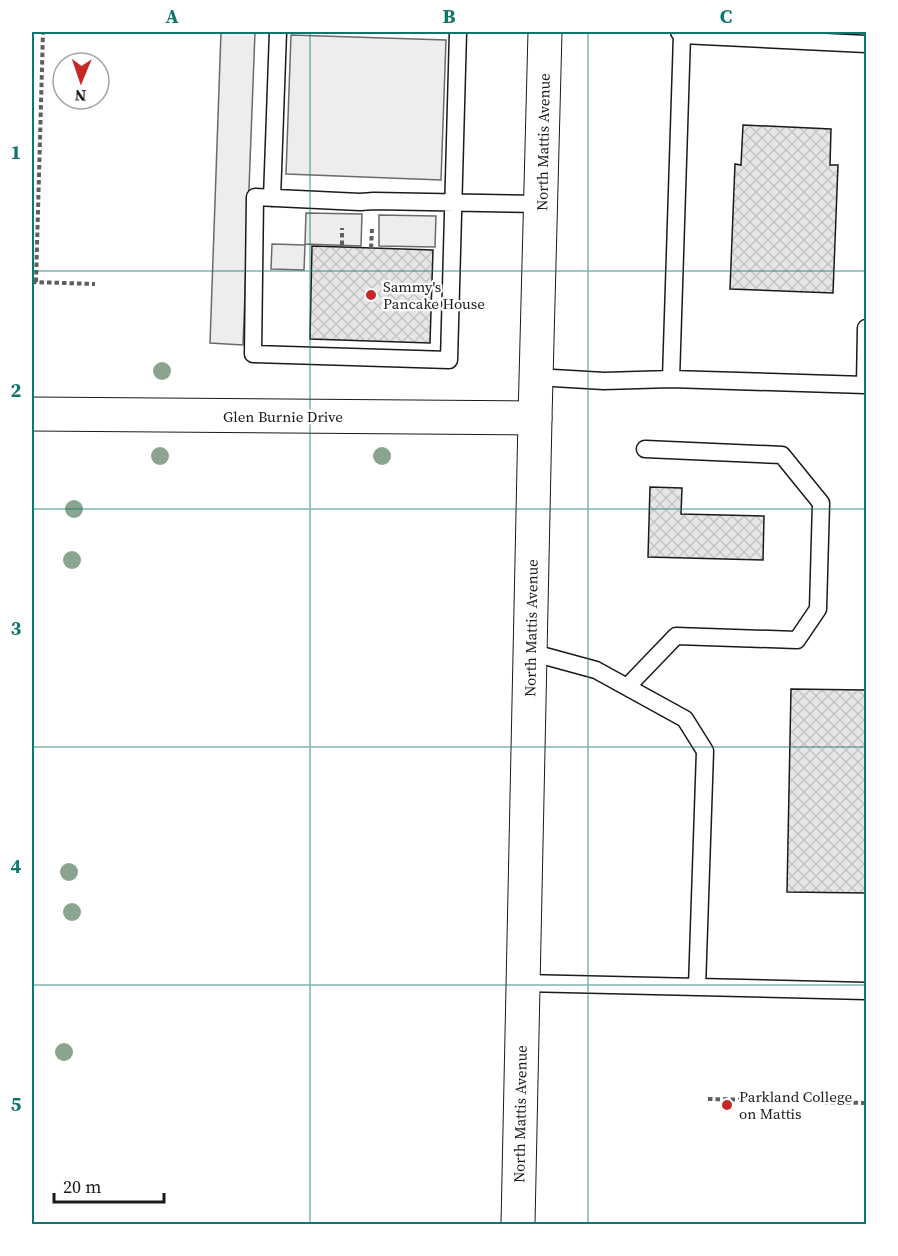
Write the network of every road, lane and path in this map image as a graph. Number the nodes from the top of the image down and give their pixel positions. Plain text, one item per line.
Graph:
1 (43, 32) edge
2 (278, 32) edge
3 (458, 32) edge
4 (545, 32) edge
5 (681, 33) edge
6 (867, 44) edge
7 (272, 198) junction
8 (453, 203) junction
9 (541, 204) junction
10 (372, 227) dead end
11 (371, 248) dead end
12 (34, 282) edge
13 (95, 284) dead end
14 (867, 328) edge
15 (536, 377) junction
16 (671, 379) junction
17 (32, 414) edge
18 (535, 418) junction
19 (32, 438) edge
20 (645, 449) dead end
21 (530, 652) junction
22 (627, 687) junction
23 (523, 983) junction
24 (697, 987) junction
25 (867, 992) edge
26 (708, 1099) dead end
27 (764, 1100) dead end
28 (816, 1102) dead end
29 (867, 1103) edge
30 (518, 1224) edge

1 - 12 path
2 - 7 lane
3 - 8 lane
4 - 9 main road, North Mattis Avenue
5 - 6 lane
5 - 16 lane
7 - 8 lane
7 - 8 lane
8 - 9 lane
9 - 15 main road, North Mattis Avenue
10 - 11 path
12 - 13 path
14 - 16 lane
15 - 16 lane
15 - 18 main road, North Mattis Avenue
17 - 18 main road, Glen Burnie Drive
17 - 19 main road
18 - 21 main road, North Mattis Avenue
20 - 22 lane
21 - 22 lane
21 - 23 main road, North Mattis Avenue
22 - 24 lane
23 - 24 lane
23 - 30 main road, North Mattis Avenue
24 - 25 lane
26 - 27 path
28 - 29 path

